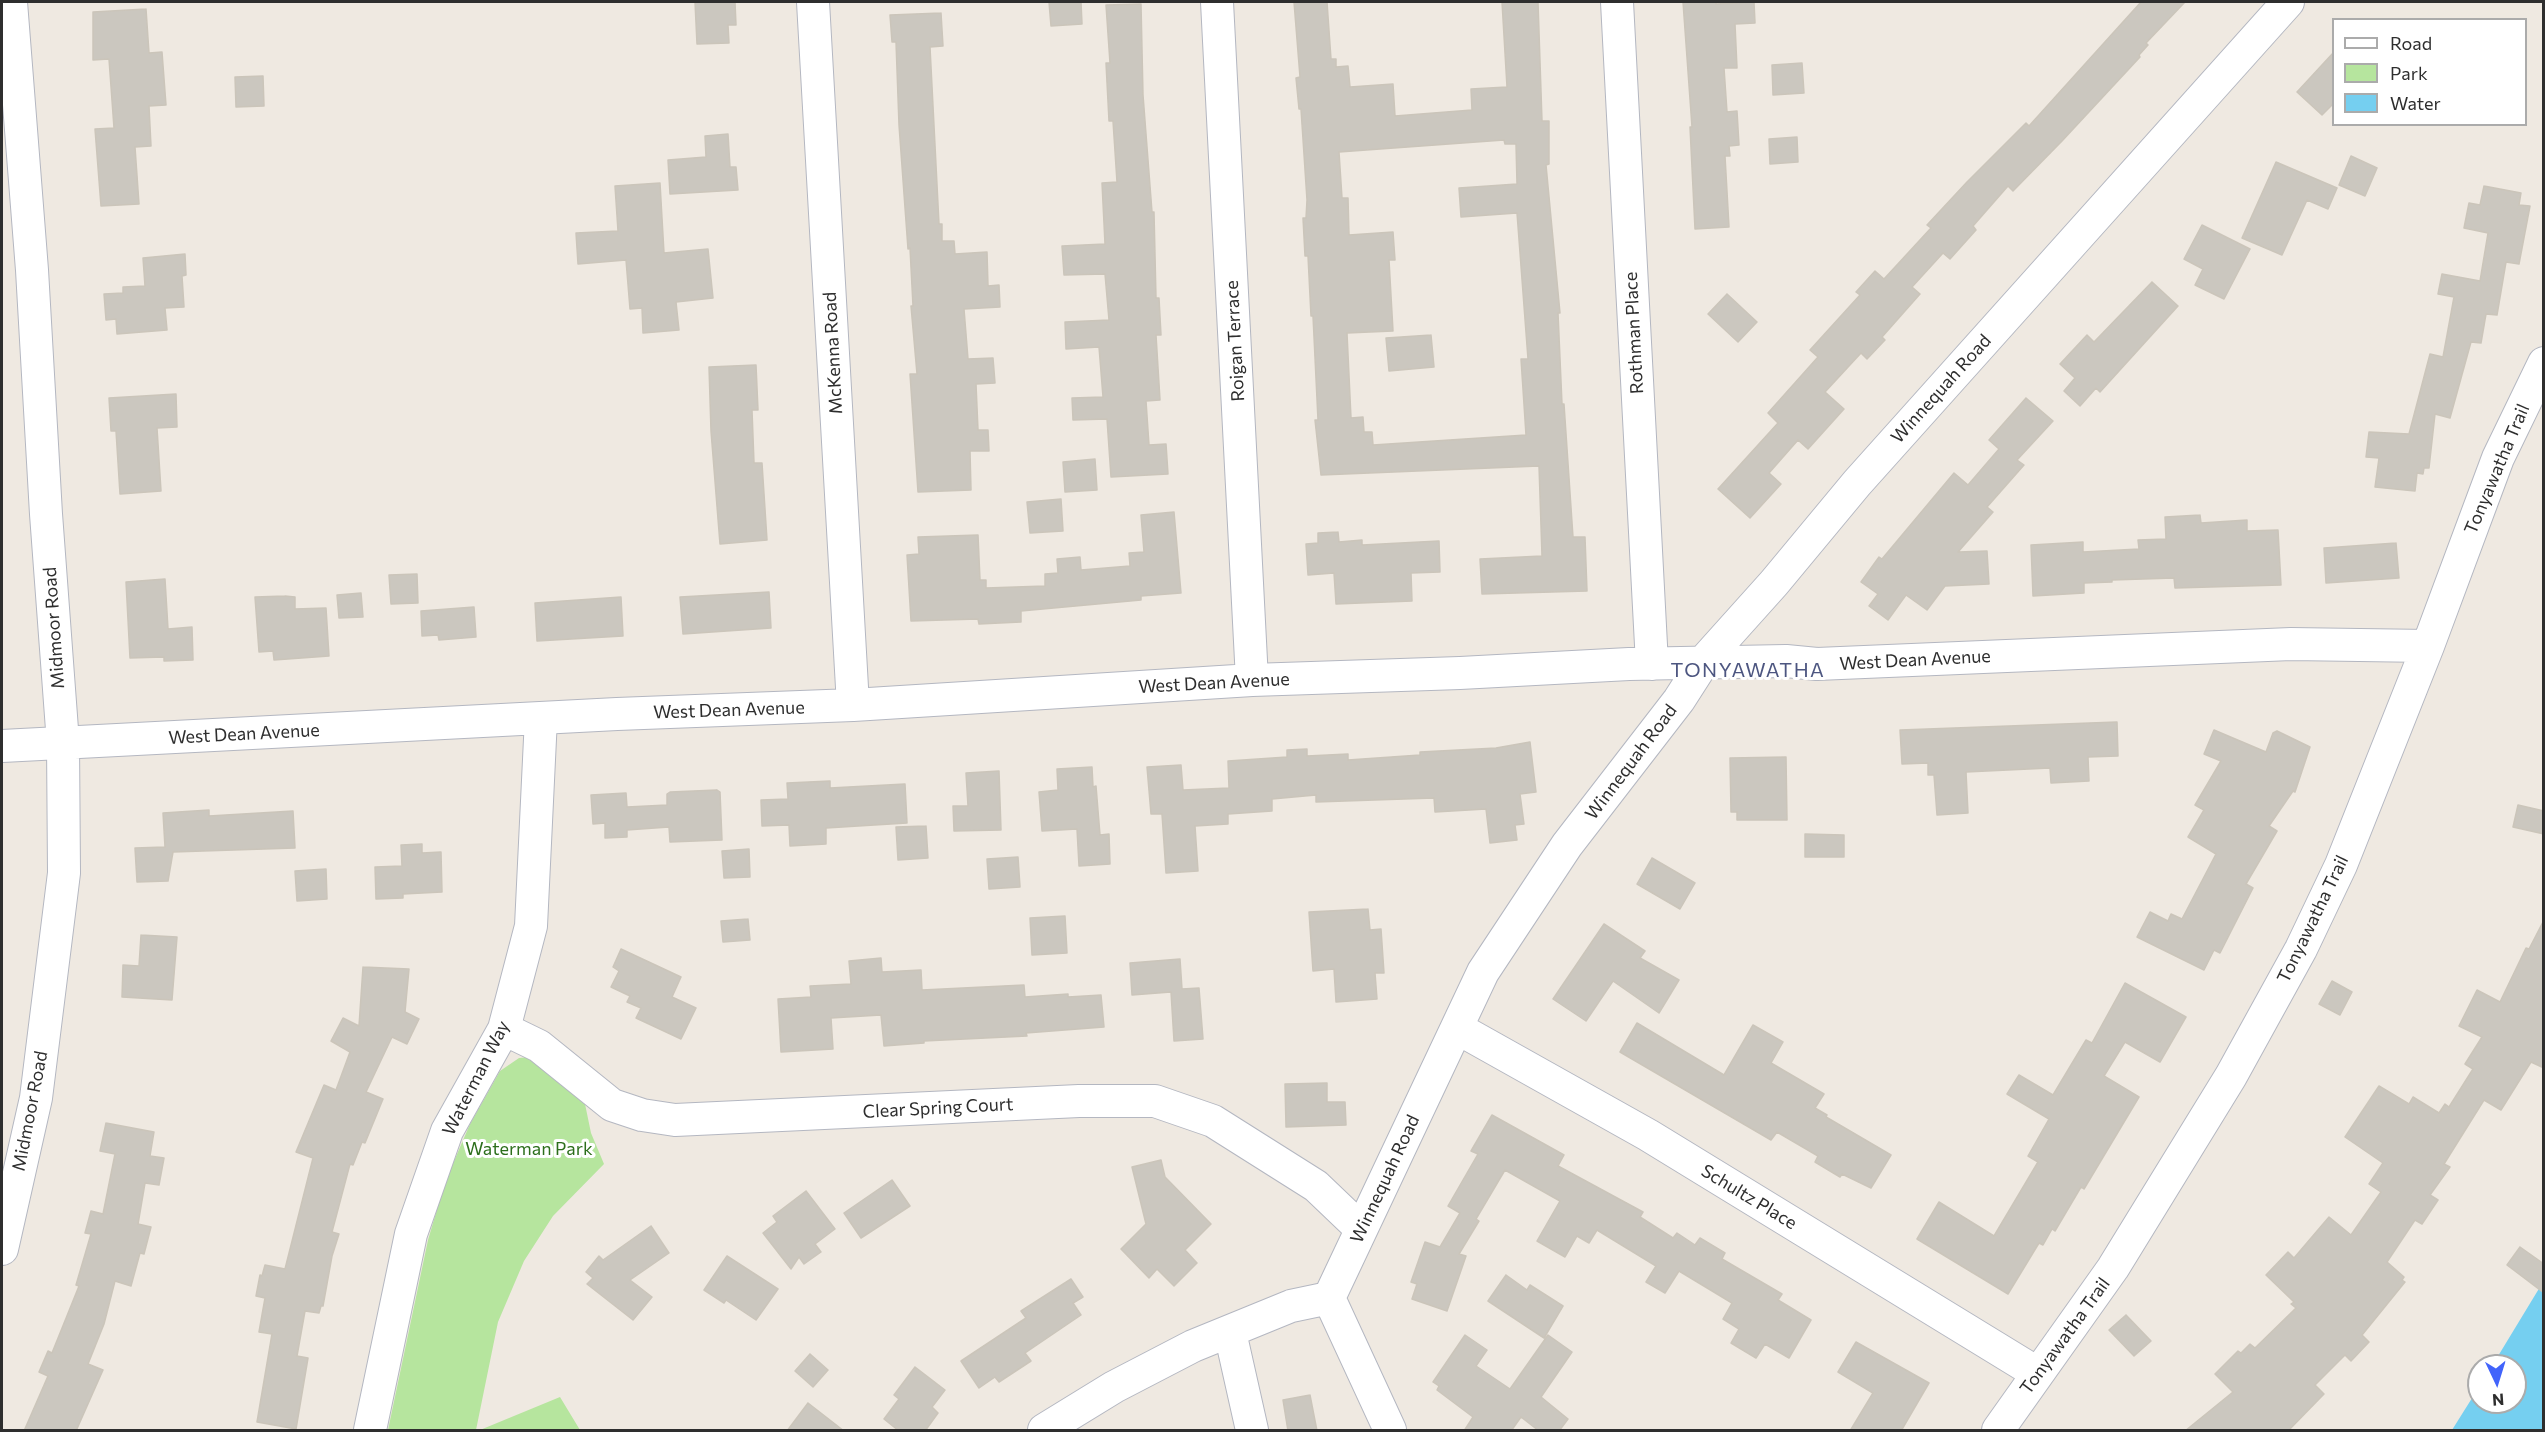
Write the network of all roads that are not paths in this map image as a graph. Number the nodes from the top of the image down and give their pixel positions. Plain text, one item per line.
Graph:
1 (11, 2) edge
2 (813, 2) edge
3 (1218, 2) edge
4 (1617, 2) edge
5 (2288, 2) edge
6 (2544, 363) edge
7 (2428, 646) junction
8 (1704, 661) junction
9 (1652, 663) junction
10 (1252, 680) junction
11 (853, 705) junction
12 (542, 718) junction
13 (63, 743) junction
14 (2, 746) edge
15 (1457, 1028) junction
16 (504, 1029) junction
17 (1361, 1229) junction
18 (2, 1249) edge
19 (1329, 1298) junction
20 (1230, 1332) junction
21 (2037, 1373) junction
22 (370, 1431) edge
23 (1044, 1431) edge
24 (1252, 1431) edge
25 (1390, 1431) edge
26 (1998, 1431) edge

1 - 13 street, Midmoor Road
2 - 11 street, McKenna Road
3 - 10 street, Roigan Terrace
4 - 9 street, Rothman Place
5 - 8 street, Winnequah Road
6 - 7 street, Tonyawatha Trail
7 - 8 street, West Dean Avenue
7 - 21 street, Tonyawatha Trail
8 - 9 street, West Dean Avenue
8 - 15 street, Winnequah Road
9 - 10 street, West Dean Avenue
10 - 11 street, West Dean Avenue
11 - 12 street, West Dean Avenue
12 - 13 street, West Dean Avenue
12 - 16 street, Waterman Way
13 - 14 street, West Dean Avenue
13 - 18 street, Midmoor Road
15 - 17 street, Winnequah Road
15 - 21 street, Schultz Place
16 - 17 street, Clear Spring Court
16 - 22 street, Waterman Way
17 - 19 street, Winnequah Road
19 - 20 street
19 - 25 street
20 - 23 street
20 - 24 street
21 - 26 street, Tonyawatha Trail

